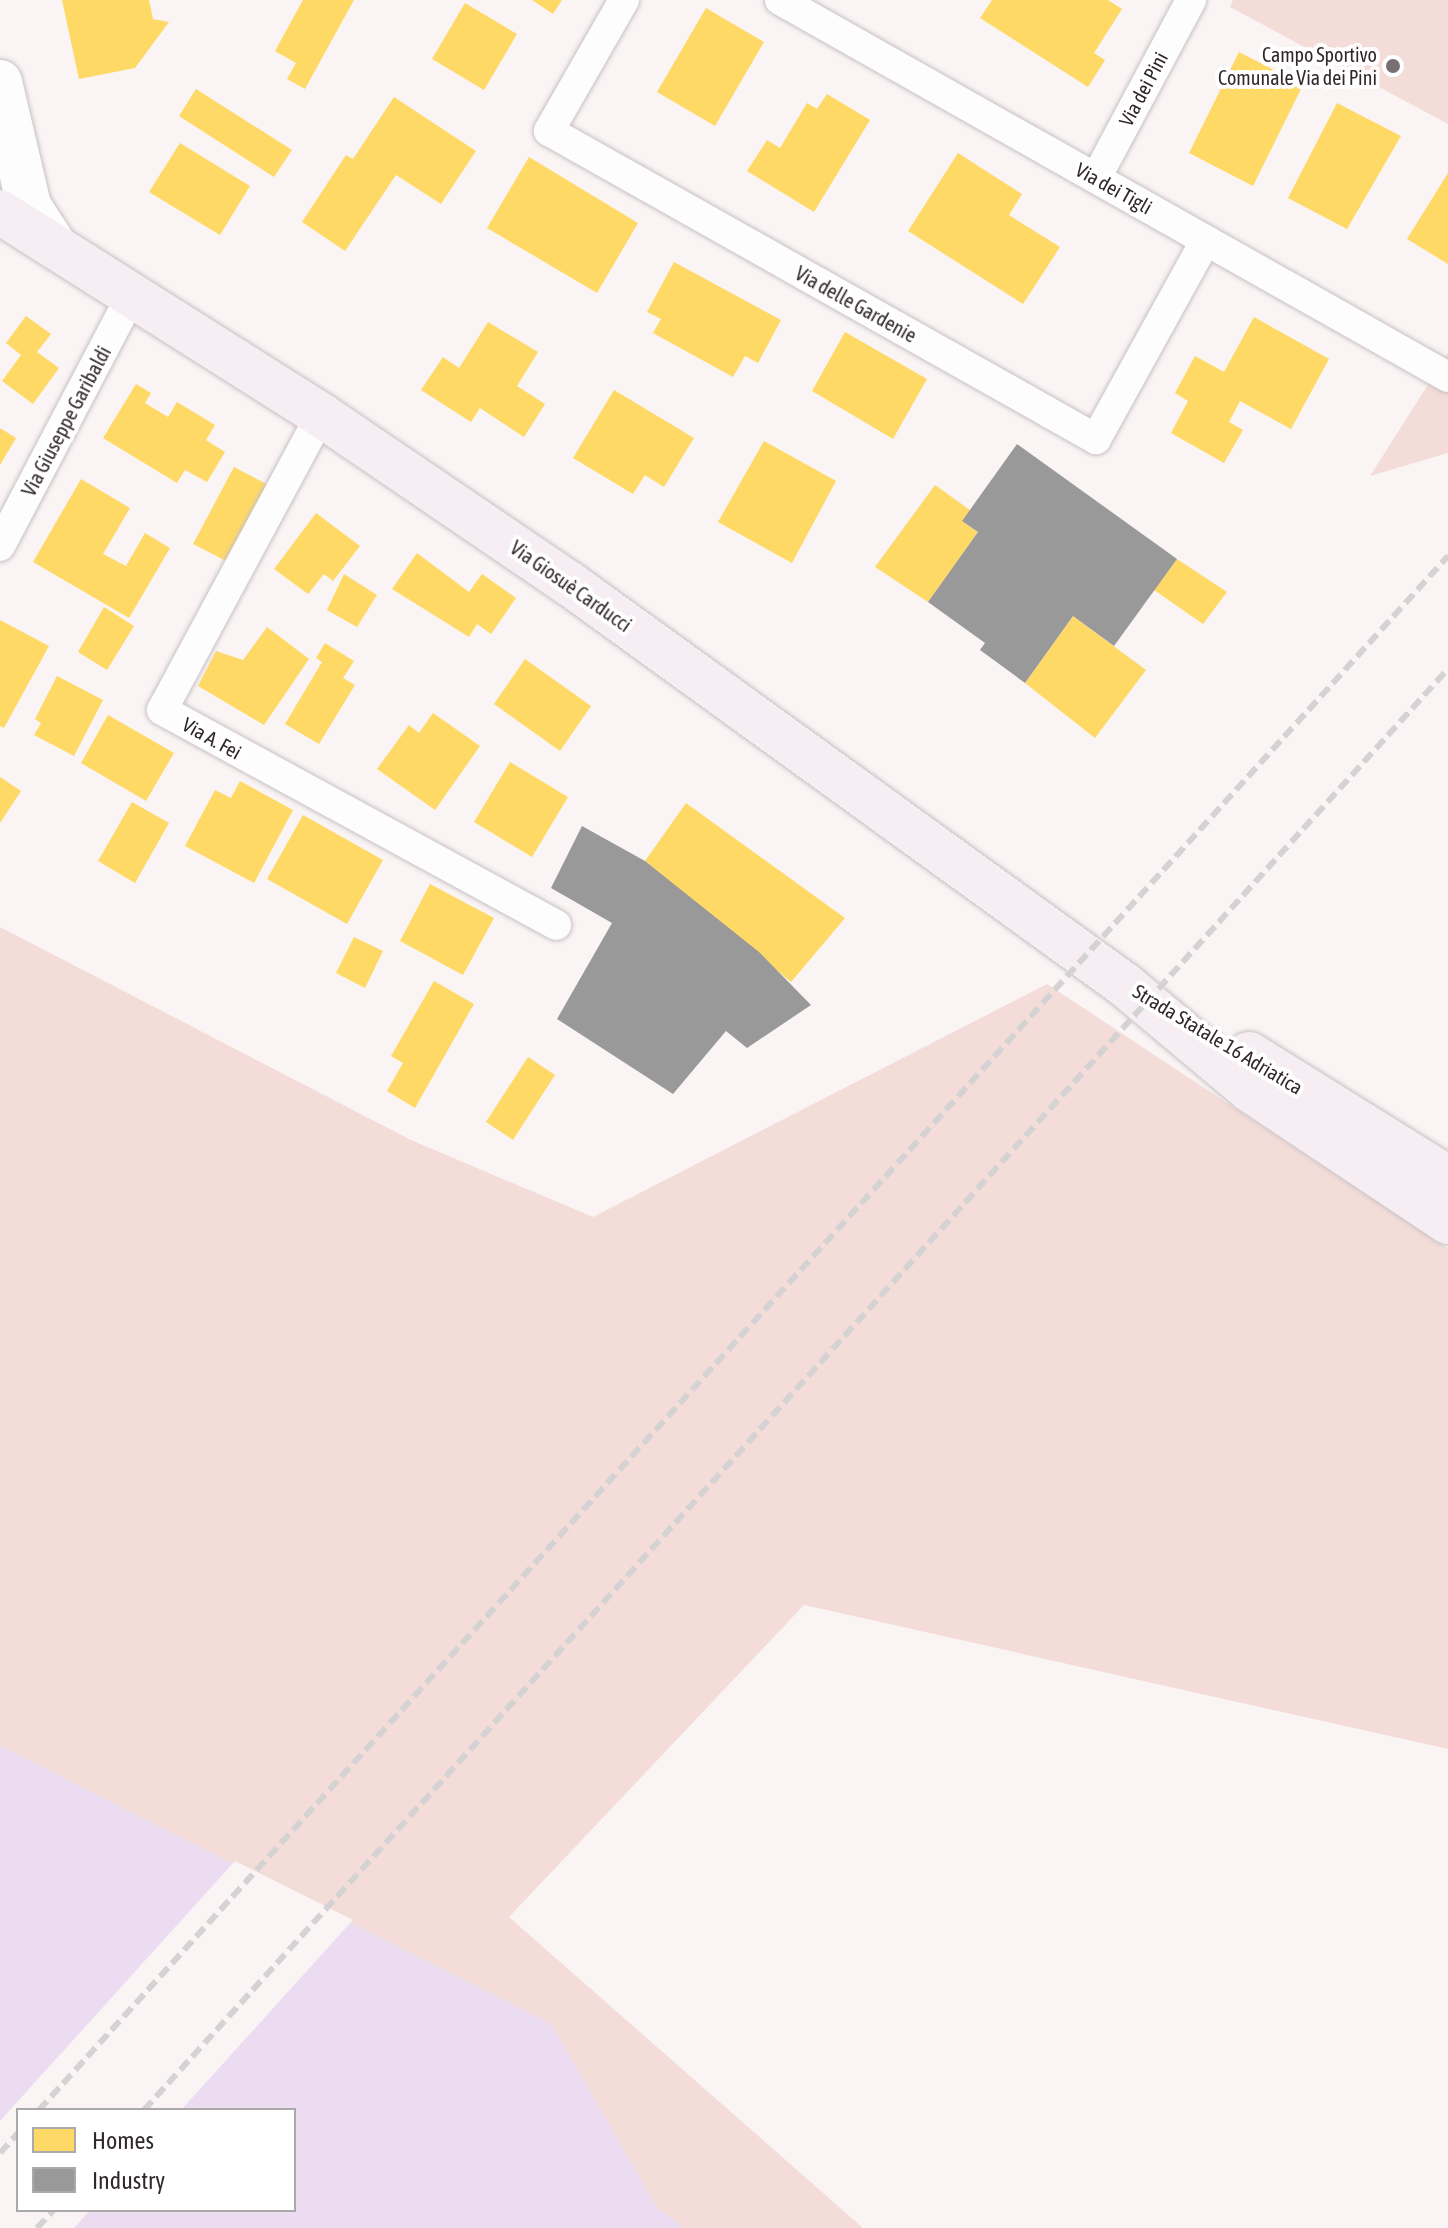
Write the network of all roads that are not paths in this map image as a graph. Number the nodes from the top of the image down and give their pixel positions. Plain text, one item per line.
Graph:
1 (624, 0) edge
2 (780, 0) edge
3 (1191, 0) edge
4 (0, 82) edge
5 (1096, 178) junction
6 (0, 212) edge
7 (1206, 240) junction
8 (55, 246) junction
9 (132, 295) junction
10 (1448, 377) edge
11 (321, 415) junction
12 (0, 546) edge
13 (556, 925) dead end
14 (1125, 985) junction
15 (1299, 1086) junction
16 (1448, 1157) edge
17 (1448, 1178) edge
18 (1448, 1222) edge

1 - 7 street, Via delle Gardenie
2 - 5 street, Via dei Tigli
3 - 5 street, Via dei Pini
4 - 8 main road
5 - 7 street, Via dei Tigli
6 - 8 main road, Via Giosuè Carducci
7 - 10 street, Via dei Tigli
8 - 9 main road, Via Giosuè Carducci
9 - 11 main road, Via Giosuè Carducci
9 - 12 street, Via Giuseppe Garibaldi
11 - 13 street, Via A. Fei
11 - 14 main road, Via Giosuè Carducci
14 - 15 main road, Strada Statale 16 Adriatica
14 - 18 main road, Strada Statale 16 Adriatica
15 - 16 street
15 - 17 main road, Strada Statale 16 Adriatica

